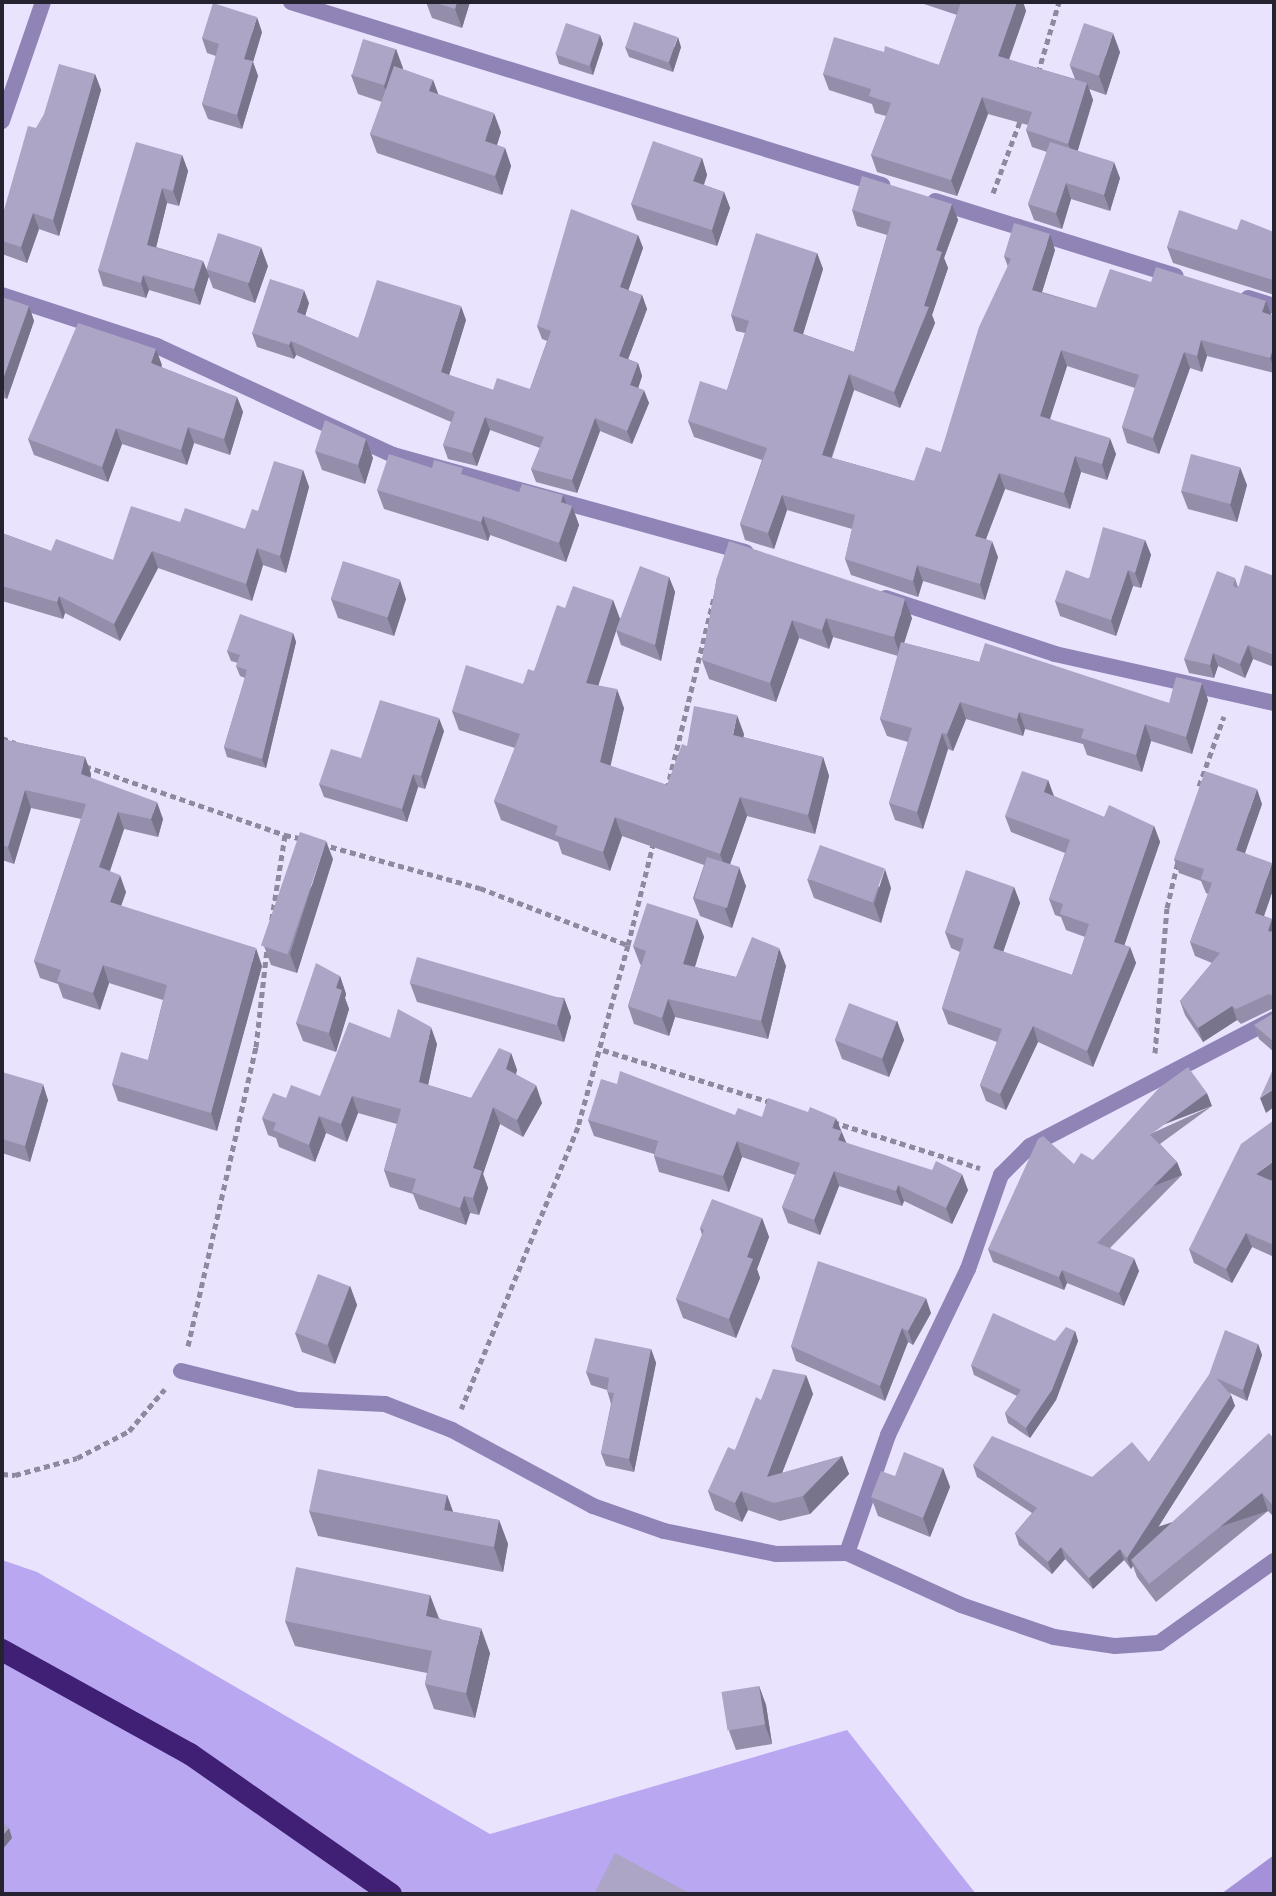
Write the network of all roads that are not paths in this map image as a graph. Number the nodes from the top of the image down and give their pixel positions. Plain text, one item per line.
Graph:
1 (43, 2) edge
2 (291, 2) edge
3 (2, 121) edge
4 (894, 188) edge
5 (924, 198) edge
6 (1198, 282) edge
7 (1228, 292) edge
8 (2, 295) edge
9 (1274, 306) edge
10 (771, 560) edge
11 (861, 590) edge
12 (1274, 703) edge
13 (1274, 1019) edge
14 (181, 1371) road end
15 (847, 1553) junction
16 (1274, 1561) edge
17 (2, 1650) edge
18 (391, 1894) edge

1 - 3 street
2 - 4 street
5 - 6 street
7 - 9 street
8 - 10 street
11 - 12 street
13 - 15 street
14 - 15 street
15 - 16 street
17 - 18 highway

